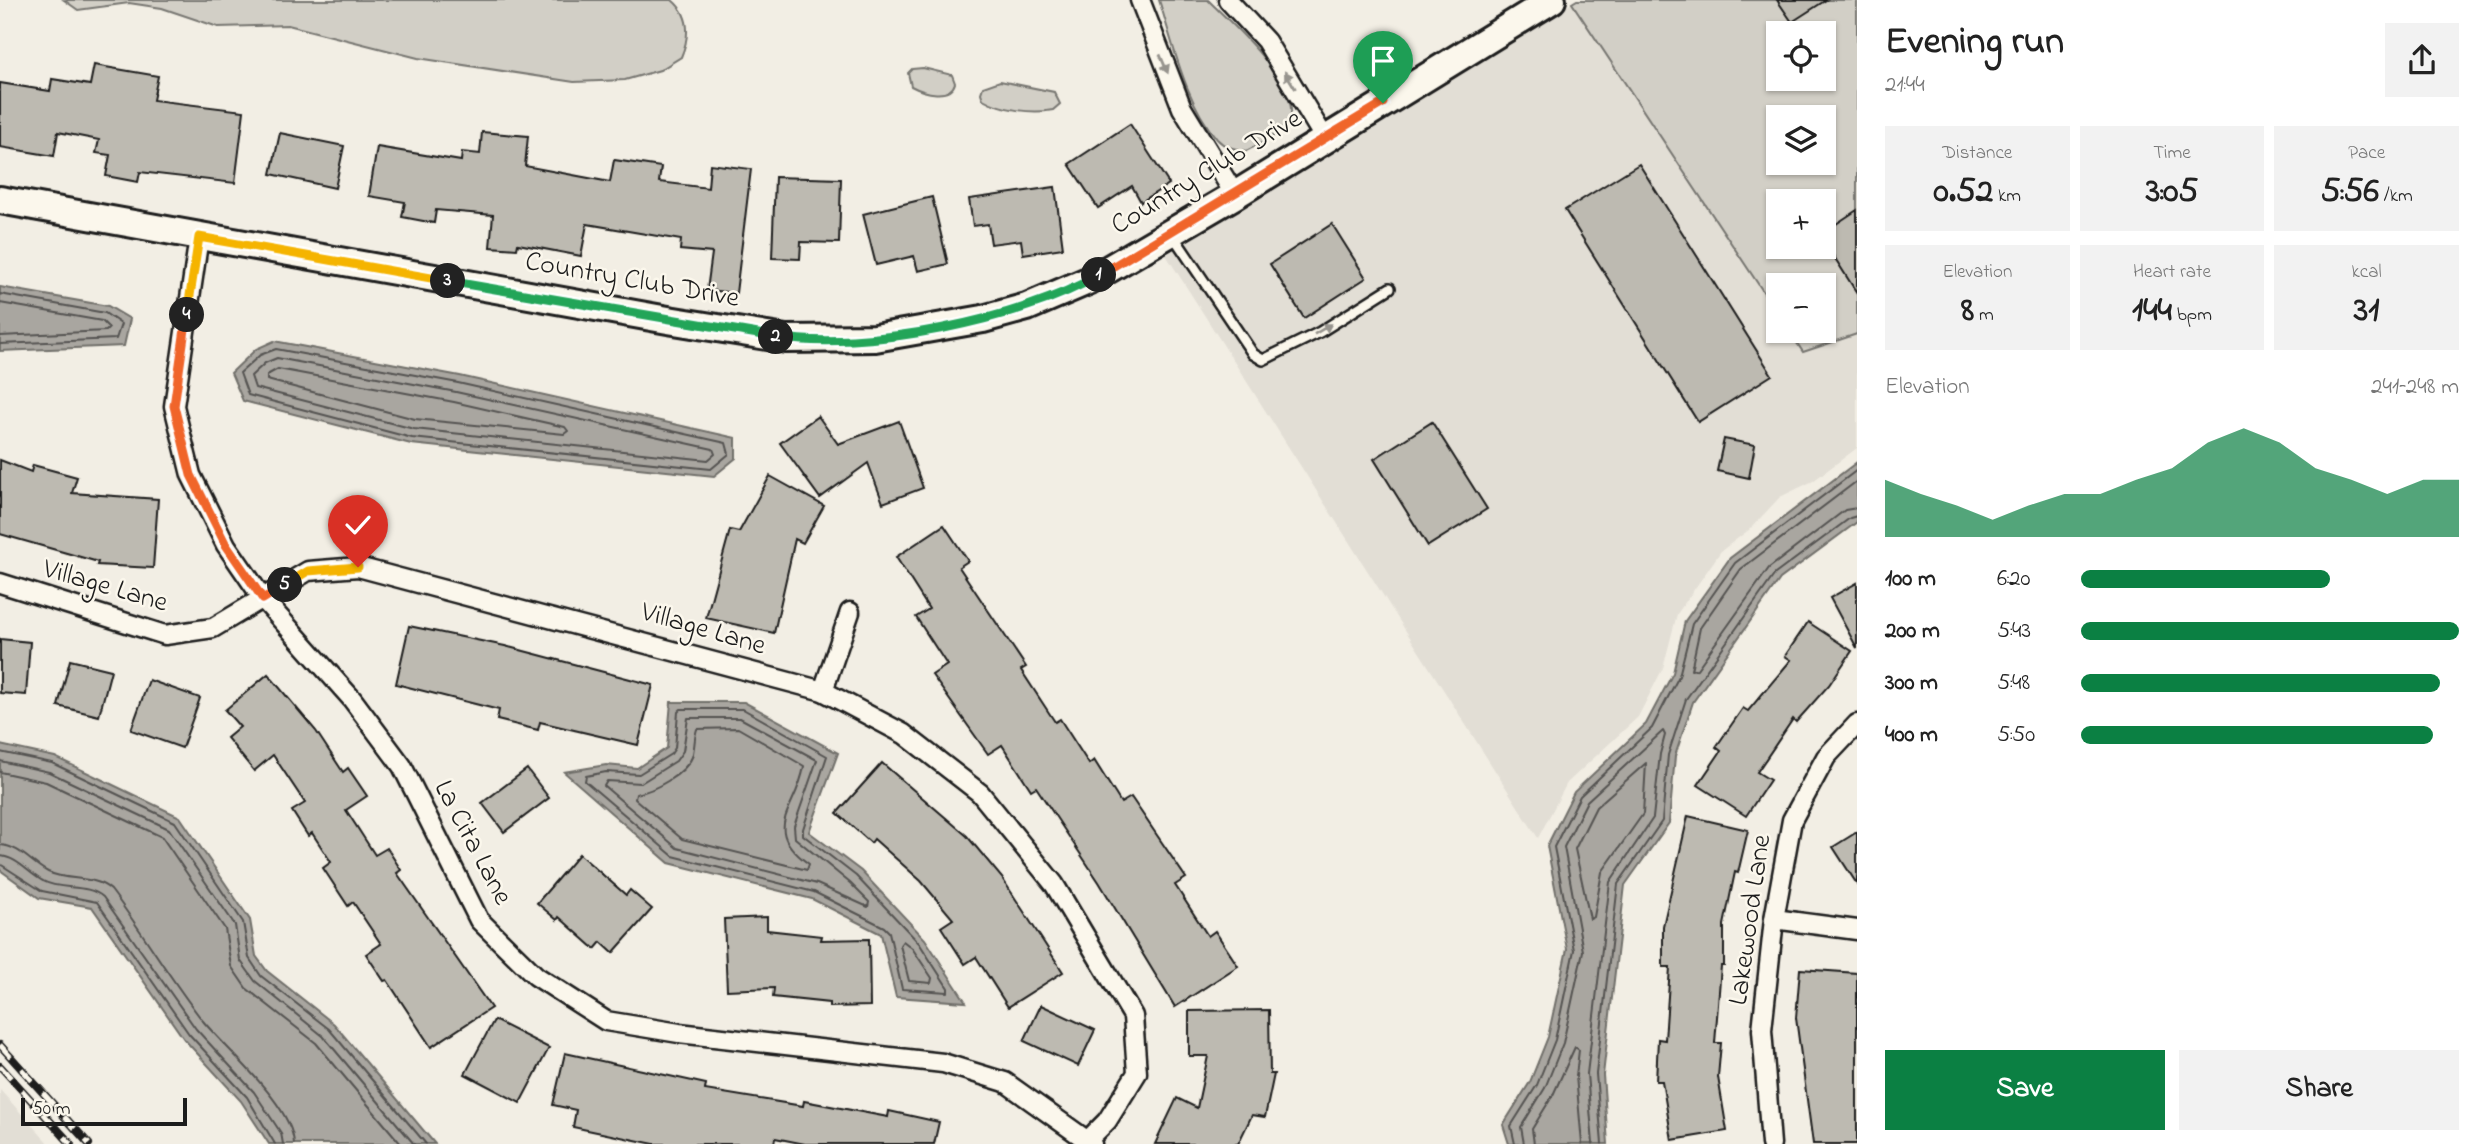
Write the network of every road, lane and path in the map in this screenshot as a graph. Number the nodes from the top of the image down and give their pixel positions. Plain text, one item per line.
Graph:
1 (1140, 0) edge
2 (1227, 0) edge
3 (1552, 0) edge
4 (1325, 139) junction
5 (1235, 195) junction
6 (0, 200) edge
7 (1172, 233) junction
8 (199, 237) junction
9 (1390, 288) dead end
10 (0, 583) edge
11 (263, 599) junction
12 (850, 612) dead end
13 (823, 691) junction
14 (1857, 724) edge
15 (1774, 919) junction
16 (1857, 930) edge
17 (1090, 1142) edge
18 (1770, 1144) edge

1 -> 5 street
4 -> 2 street
3 - 4 street, Country Club Drive
4 - 5 street, Country Club Drive
5 - 7 street, Country Club Drive
6 - 8 street, Country Club Drive
7 - 8 street, Country Club Drive
7 -> 9 lane
8 - 11 street, La Cita Lane
10 - 11 street, Village Lane
11 - 13 street, Village Lane
11 - 17 street, La Cita Lane
12 - 13 street
13 - 17 street, Village Lane
14 - 15 street, Lakewood Lane
15 - 16 street
15 - 18 street, Lakewood Lane

